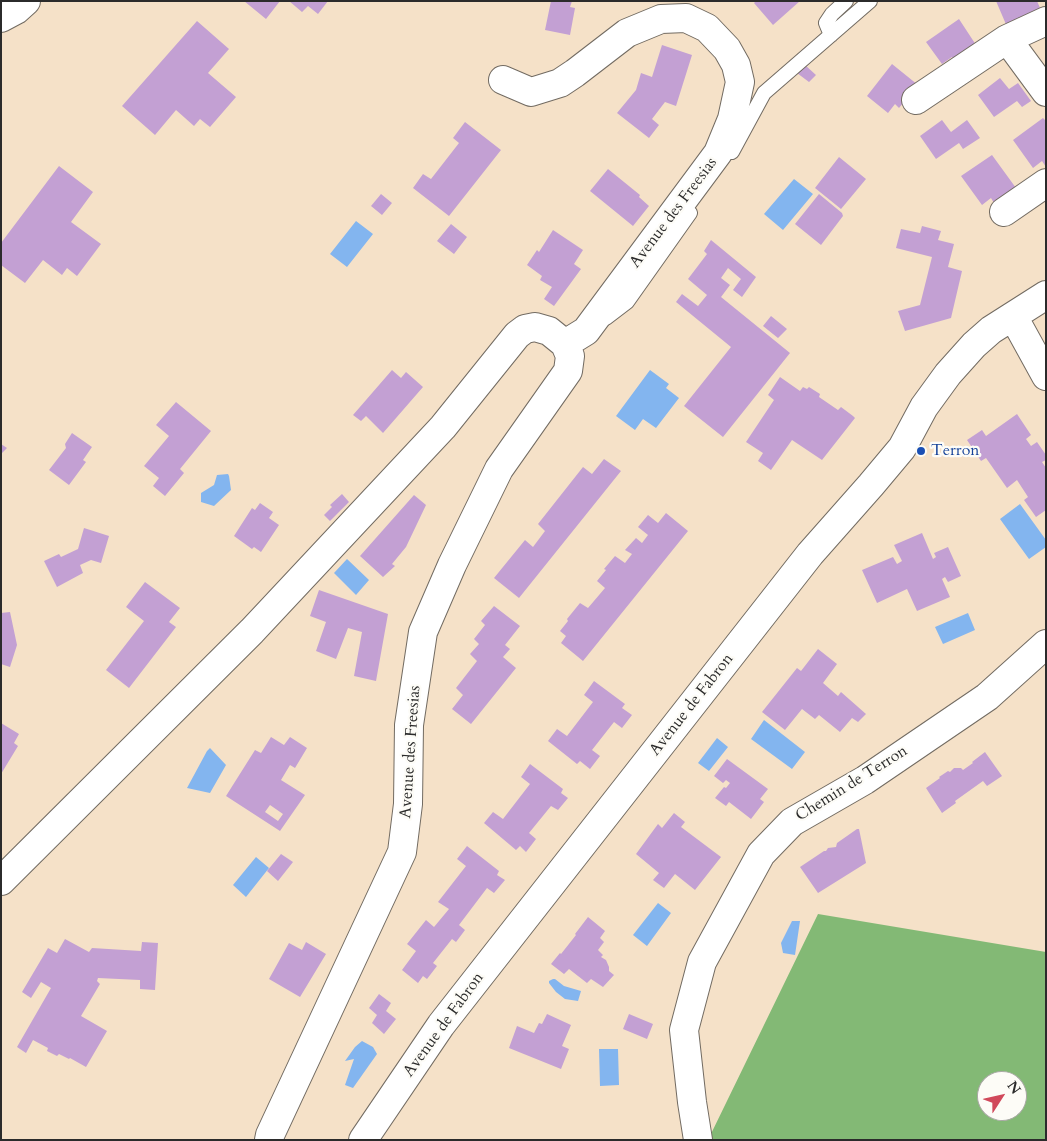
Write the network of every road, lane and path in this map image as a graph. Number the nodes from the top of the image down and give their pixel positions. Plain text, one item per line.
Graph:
1 (26, 1) edge
2 (846, 1) edge
3 (870, 1) edge
4 (1, 18) edge
5 (1046, 21) edge
6 (831, 35) junction
7 (1007, 39) junction
8 (503, 80) dead end
9 (1046, 92) edge
10 (916, 100) dead end
11 (1046, 183) edge
12 (1004, 212) dead end
13 (1046, 295) edge
14 (1014, 316) junction
15 (576, 338) junction
16 (1046, 376) edge
17 (1046, 644) edge
18 (1, 881) edge
19 (269, 1140) edge
20 (363, 1140) edge
21 (698, 1140) edge

1 - 4 street
2 - 6 lane
3 - 6 lane
5 - 7 street
6 - 15 lane
7 - 9 street
7 - 10 street
8 - 15 street, Avenue des Freesias
11 - 12 street
13 - 14 street, Avenue de Fabron
14 - 16 street
14 - 20 street, Avenue de Fabron
15 - 18 street
15 - 19 street, Avenue des Freesias
17 - 21 street, Chemin de Terron

